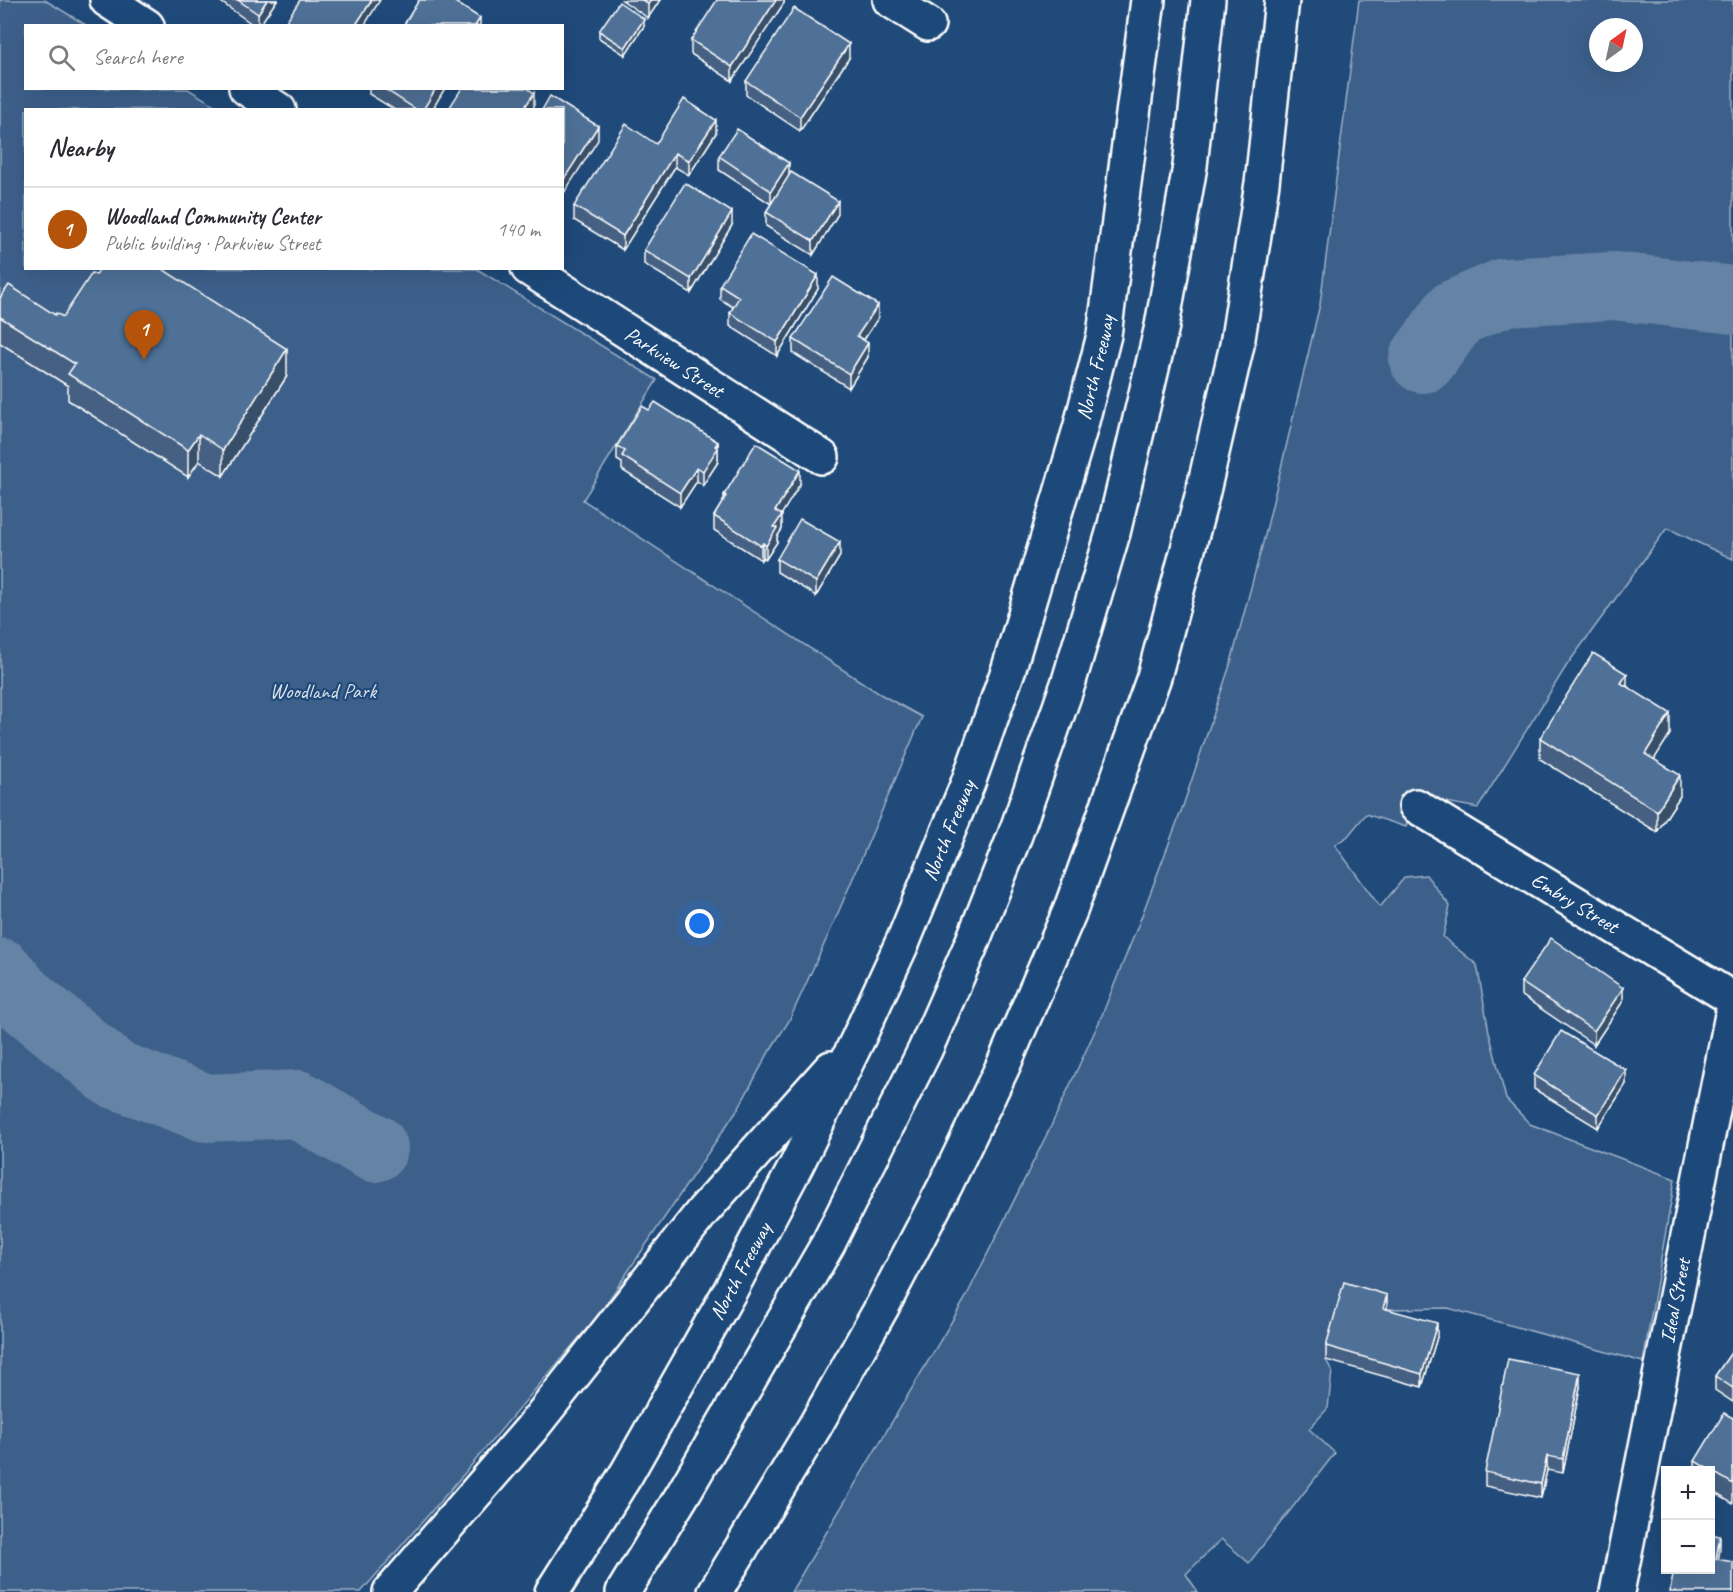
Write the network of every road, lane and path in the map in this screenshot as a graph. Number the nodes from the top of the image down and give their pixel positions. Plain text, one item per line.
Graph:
1 (107, 0) edge
2 (890, 0) edge
3 (1148, 0) edge
4 (1208, 0) edge
5 (1282, 0) edge
6 (144, 24) edge
7 (928, 24) dead end
8 (249, 90) edge
9 (276, 108) edge
10 (531, 270) edge
11 (822, 457) dead end
12 (1416, 806) dead end
13 (1733, 999) edge
14 (1733, 1010) edge
15 (858, 1039) junction
16 (390, 1592) edge
17 (552, 1592) edge
18 (623, 1592) edge
19 (715, 1592) edge
20 (1617, 1592) edge

1 - 6 main road
2 - 7 main road
3 - 15 main road, North Freeway
4 - 18 main road
5 - 19 main road
8 - 9 main road
10 - 11 main road, Parkview Street
12 - 13 main road, Embry Street
14 - 20 main road, Ideal Street
15 - 16 main road
15 - 17 main road, North Freeway

